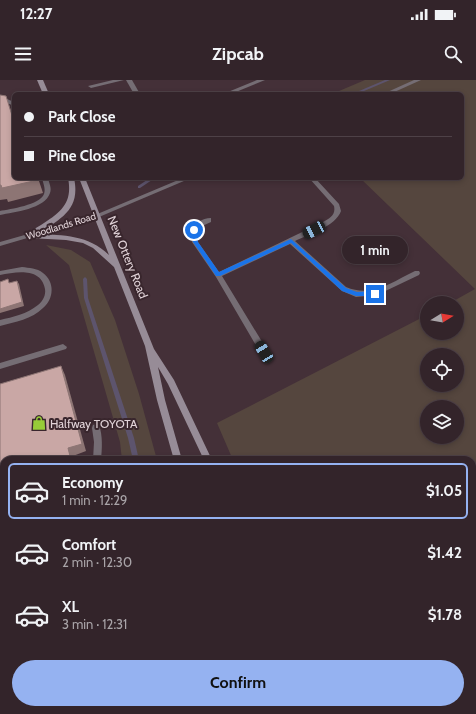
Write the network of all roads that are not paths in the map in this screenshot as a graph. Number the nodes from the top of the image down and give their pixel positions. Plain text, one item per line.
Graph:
1 (40, 80) edge
2 (121, 80) edge
3 (128, 80) edge
4 (262, 80) edge
5 (418, 80) edge
6 (252, 82) edge
7 (91, 86) dead end
8 (45, 92) edge
9 (136, 92) edge
10 (230, 92) edge
11 (391, 92) edge
12 (0, 98) edge
13 (12, 103) edge
14 (45, 180) edge
15 (71, 180) edge
16 (83, 180) edge
17 (183, 180) edge
18 (314, 180) edge
19 (0, 213) edge
20 (97, 216) junction
21 (210, 220) dead end
22 (29, 236) junction
23 (291, 241) junction
24 (0, 244) edge
25 (119, 270) junction
26 (0, 273) edge
27 (417, 273) dead end
28 (218, 275) junction
29 (0, 323) edge
30 (148, 346) junction
31 (62, 347) dead end
32 (264, 352) dead end
33 (0, 366) edge
34 (96, 428) dead end
35 (97, 456) edge
36 (177, 456) edge
37 (206, 456) edge

1 - 8 main road
2 - 7 street
3 - 9 street
4 - 6 street
5 - 11 street
6 - 10 street
12 - 13 street
14 - 19 street
15 - 22 main road
16 - 20 main road, New Ottery Road
17 - 20 street, Woodlands Road
18 - 23 street
20 - 22 street, Woodlands Road
20 - 25 main road, New Ottery Road
21 - 28 street
22 - 24 street, Woodlands Road
22 - 25 main road
23 - 27 street
23 - 28 street
25 - 30 main road, New Ottery Road
26 - 29 street
28 - 32 street
30 - 36 main road, New Ottery Road
30 - 37 main road, New Ottery Road
31 - 33 street
34 - 35 street

